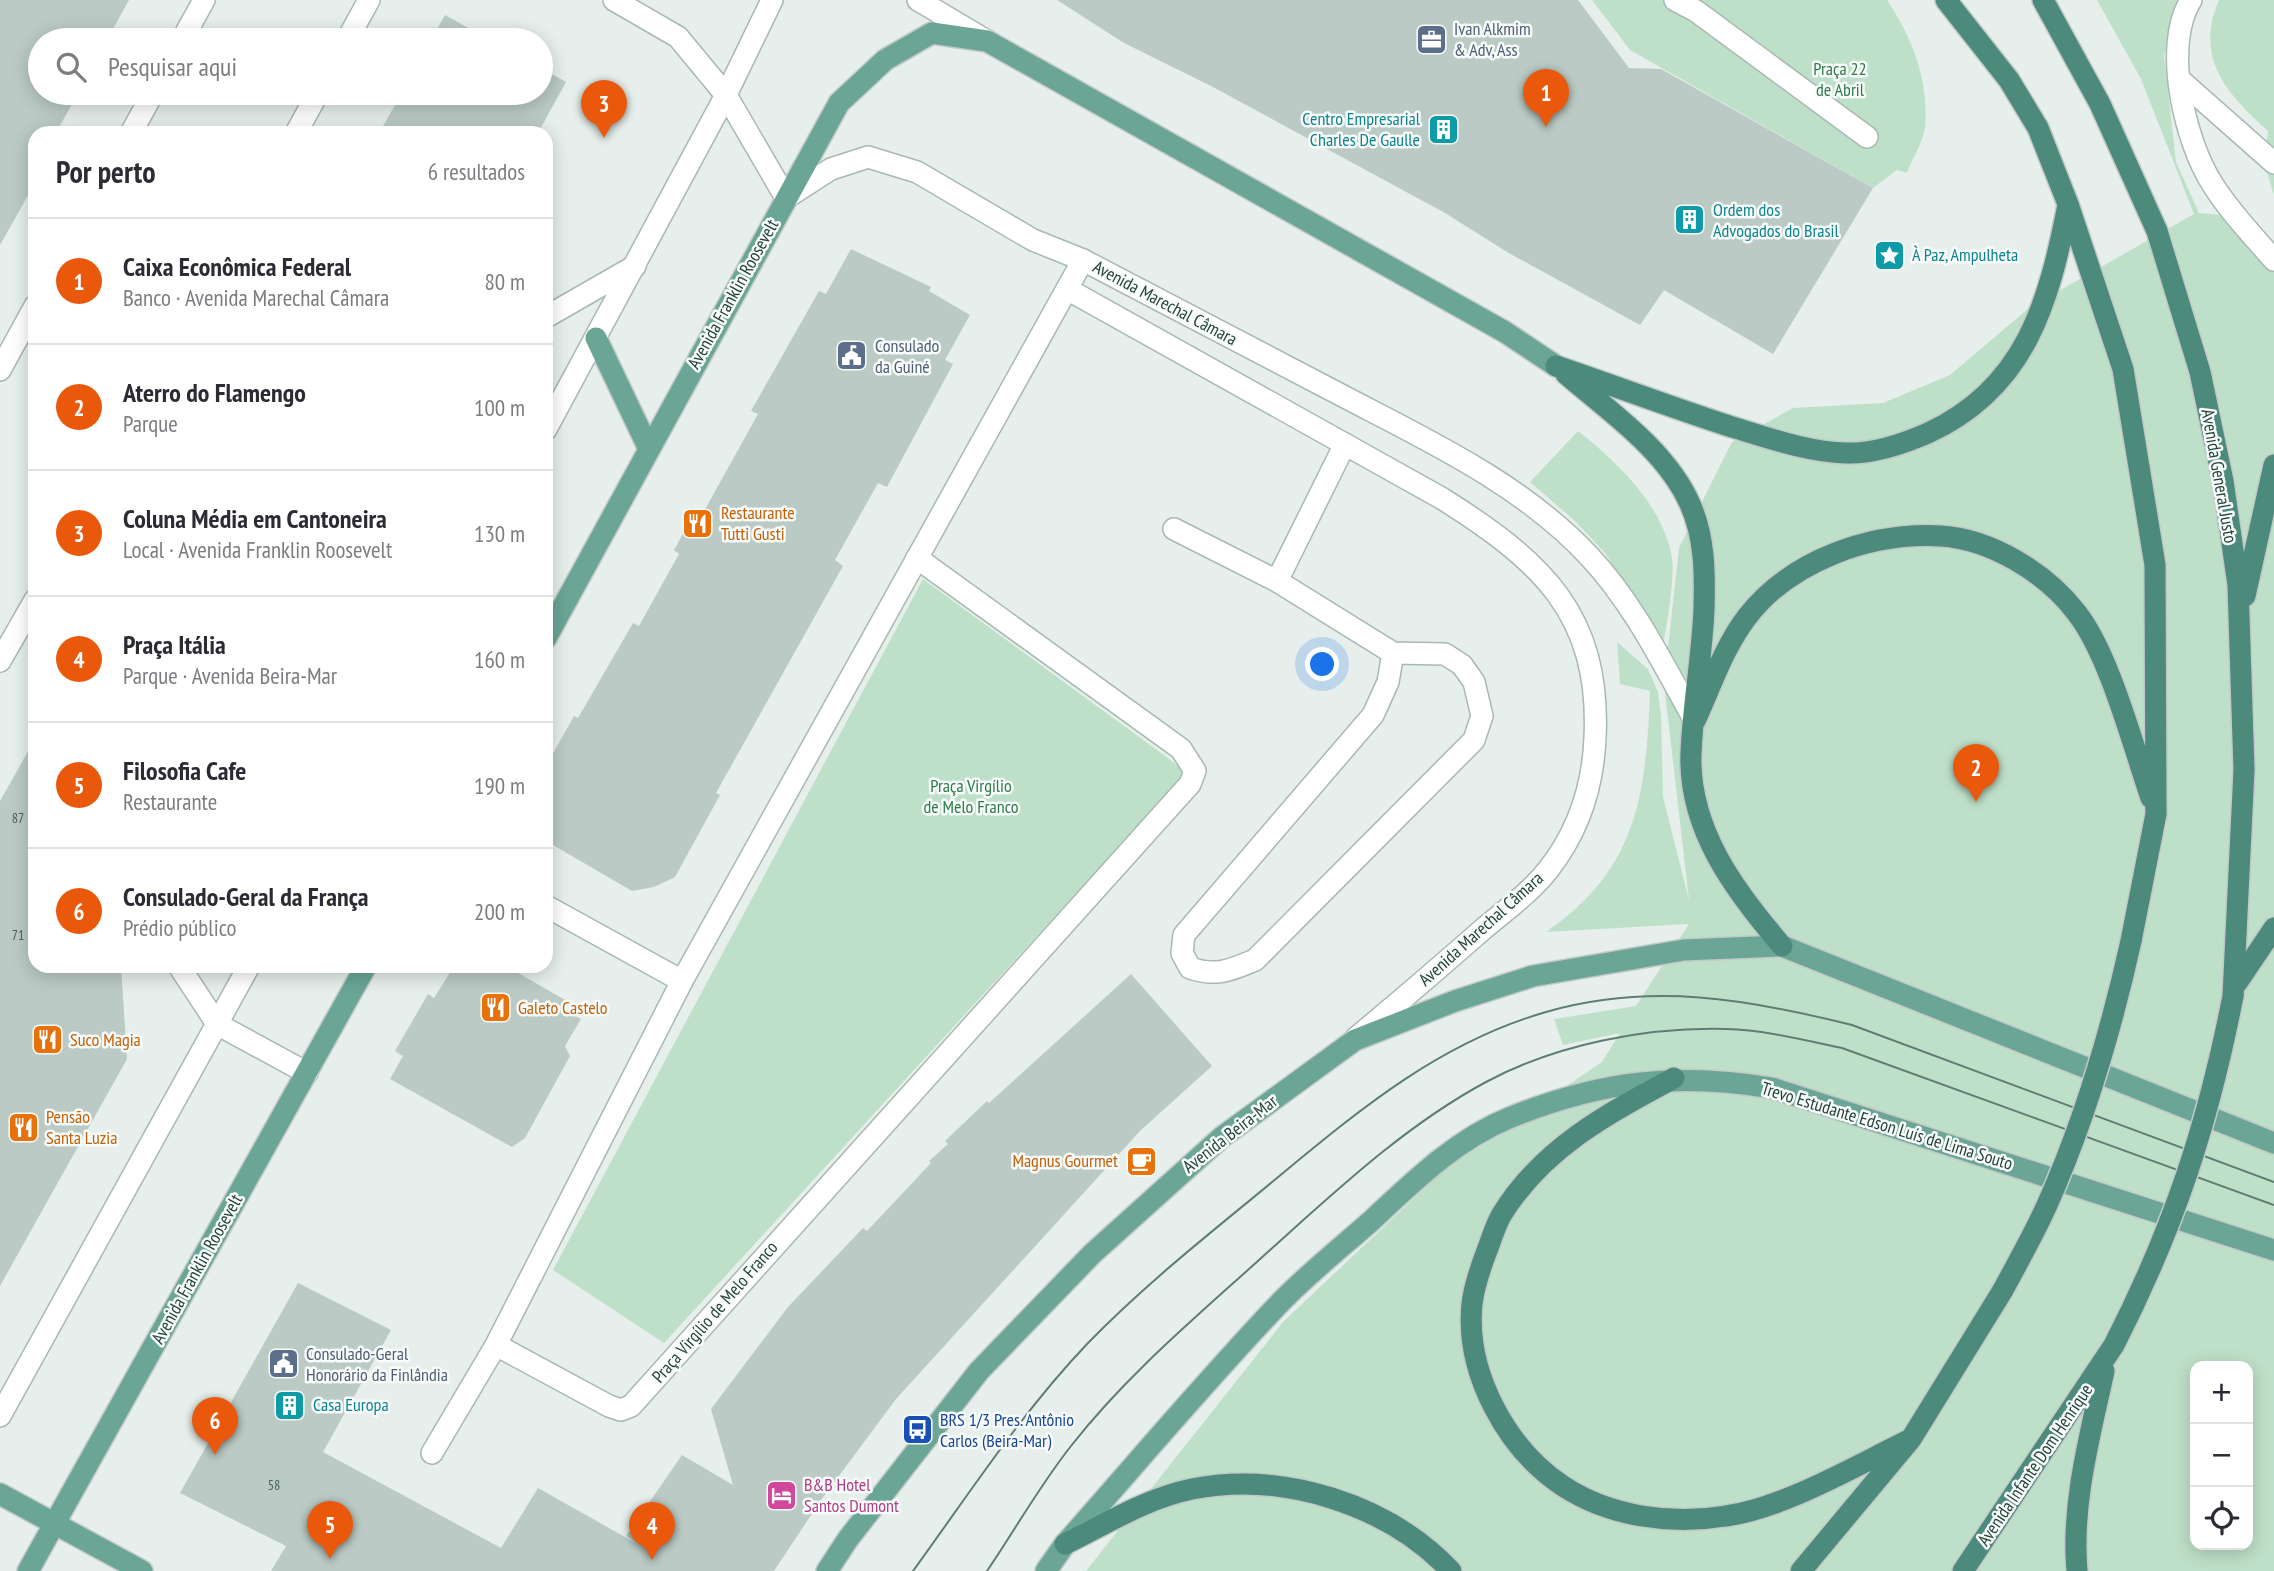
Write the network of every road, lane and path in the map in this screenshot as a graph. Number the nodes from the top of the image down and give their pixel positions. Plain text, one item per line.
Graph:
1 (204, 0) edge
2 (369, 0) edge
3 (614, 0) edge
4 (772, 0) edge
5 (918, 0) edge
6 (1675, 0) edge
7 (1945, 0) edge
8 (2043, 0) edge
9 (2191, 0) edge
10 (189, 28) edge
11 (354, 28) edge
12 (987, 41) junction
13 (2179, 79) junction
14 (726, 94) junction
15 (146, 105) edge
16 (311, 105) edge
17 (135, 126) edge
18 (300, 126) edge
19 (1867, 137) dead end
20 (2274, 163) edge
21 (786, 198) junction
22 (2068, 204) junction
23 (1083, 260) junction
24 (2274, 260) edge
25 (635, 266) junction
26 (1067, 289) junction
27 (553, 313) edge
28 (28, 319) edge
29 (596, 338) junction
30 (1556, 366) junction
31 (0, 370) edge
32 (553, 416) edge
33 (1345, 444) junction
34 (649, 449) junction
35 (2274, 465) edge
36 (1174, 529) dead end
37 (917, 558) junction
38 (1277, 581) junction
39 (28, 612) edge
40 (2239, 622) junction
41 (553, 625) edge
42 (1393, 653) junction
43 (0, 661) edge
44 (1695, 721) junction
45 (2156, 814) junction
46 (553, 910) edge
47 (2274, 928) edge
48 (1782, 946) junction
49 (184, 973) edge
50 (245, 973) edge
51 (362, 973) edge
52 (682, 981) junction
53 (2235, 990) junction
54 (217, 1024) junction
55 (1355, 1040) junction
56 (307, 1073) junction
57 (1674, 1079) junction
58 (2274, 1143) edge
59 (2274, 1250) edge
60 (496, 1345) junction
61 (2111, 1352) junction
62 (0, 1416) edge
63 (1912, 1439) junction
64 (432, 1453) dead end
65 (0, 1494) edge
66 (54, 1524) junction
67 (1065, 1544) junction
68 (28, 1571) edge
69 (142, 1571) edge
70 (827, 1571) edge
71 (1046, 1571) edge
72 (1451, 1571) edge
73 (1801, 1571) edge
74 (1963, 1571) edge
75 (2077, 1571) edge

1 - 10 street
2 - 11 street
3 - 14 street
4 - 14 street
5 - 12 street
6 - 19 street
7 - 22 highway
8 - 40 highway, Avenida General Justo
9 - 13 street
12 - 21 main road, Avenida Franklin Roosevelt
12 - 30 main road
13 - 20 street
13 - 24 street
14 - 21 street
14 - 25 street
15 - 17 street
16 - 18 street
21 - 23 street, Avenida Marechal Câmara
21 - 34 main road, Avenida Franklin Roosevelt
22 - 30 highway
22 - 45 highway
23 - 26 street
23 - 44 street, Avenida Marechal Câmara
25 - 27 street
25 - 29 street
26 - 33 street, Avenida Marechal Câmara
26 - 37 street
28 - 31 street
29 - 32 street
29 - 34 main road
30 - 44 highway
33 - 38 street
33 - 55 street, Avenida Marechal Câmara
34 - 41 main road, Avenida Franklin Roosevelt
35 - 40 highway
36 - 38 street
37 - 52 street
37 - 60 street, Praça Virgílio de Melo Franco
38 - 42 street
39 - 43 street
40 - 53 highway, Avenida General Justo
42 - 42 street
44 - 45 highway
44 - 48 highway
45 - 63 highway, bridge
46 - 52 street
47 - 53 highway
48 - 55 main road, Avenida Beira-Mar
48 - 58 main road
49 - 54 street
50 - 54 street
51 - 56 main road, Avenida Franklin Roosevelt
52 - 60 street
53 - 61 highway, bridge
54 - 56 street
54 - 62 street
55 - 70 main road, Avenida Beira-Mar
56 - 66 main road, Avenida Franklin Roosevelt
57 - 59 main road, Trevo Estudante Edson Luís de Lima Souto
57 - 63 highway
57 - 67 main road
60 - 64 street
61 - 74 highway, Avenida Infante Dom Henrique
61 - 75 highway
63 - 73 highway
65 - 66 main road
66 - 68 main road, Avenida Franklin Roosevelt
66 - 69 main road
67 - 71 main road
67 - 72 highway

